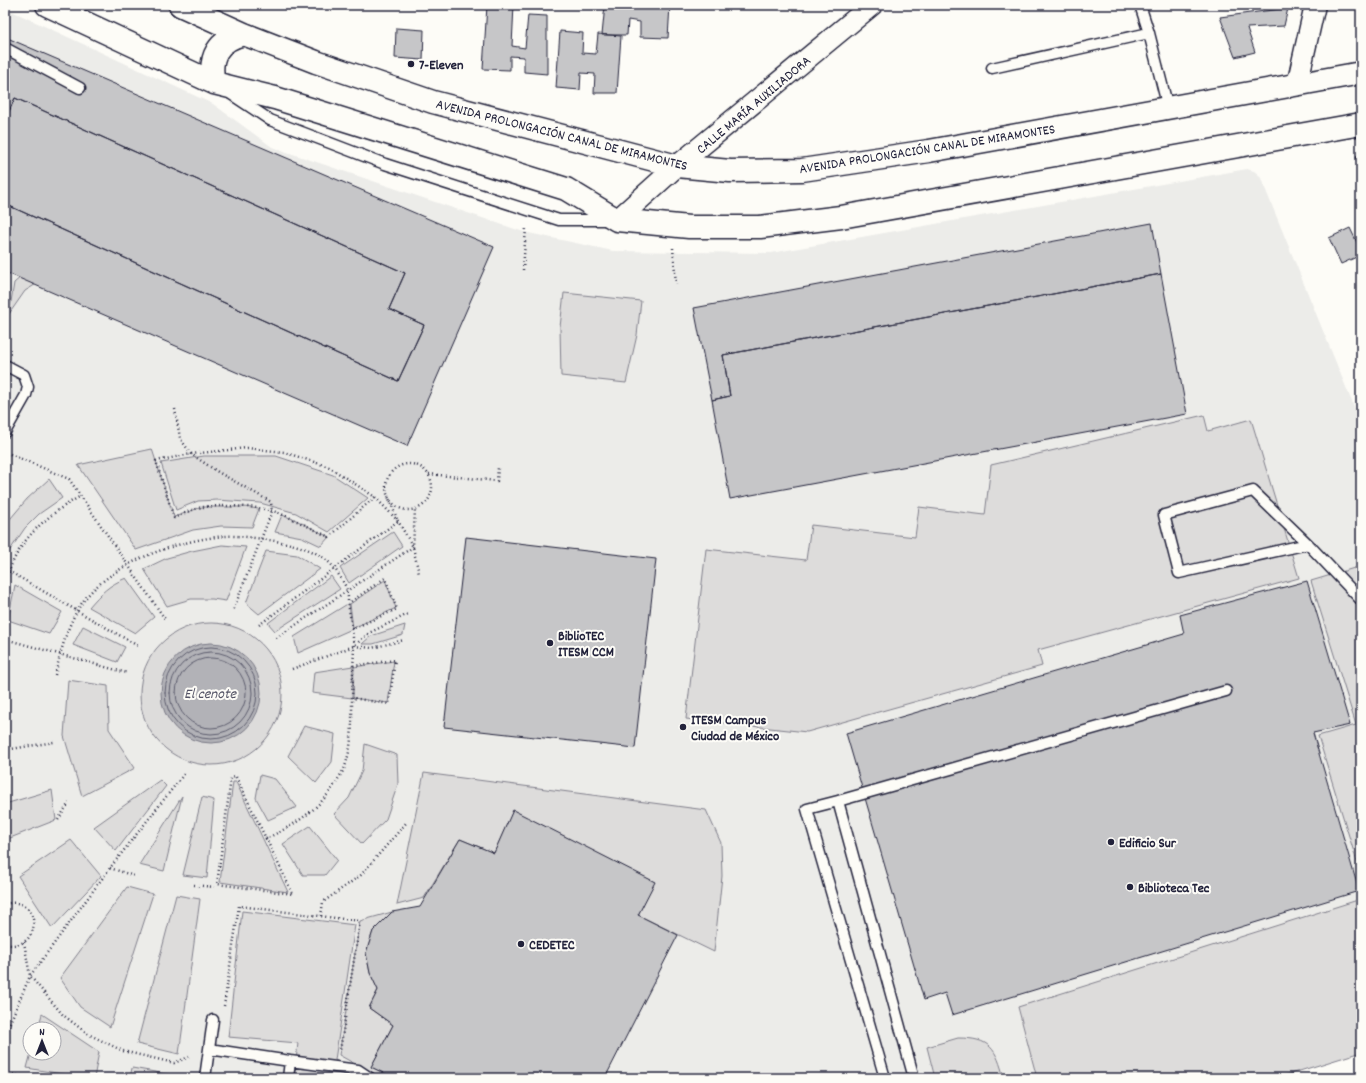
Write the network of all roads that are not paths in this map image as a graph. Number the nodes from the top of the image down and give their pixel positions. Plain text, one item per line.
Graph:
1 (47, 5) edge
2 (180, 5) edge
3 (872, 5) edge
4 (1140, 5) edge
5 (1315, 5) edge
6 (208, 19) junction
7 (244, 34) junction
8 (1149, 34) junction
9 (5, 48) edge
10 (992, 68) dead end
11 (188, 71) junction
12 (1361, 73) edge
13 (214, 83) junction
14 (1297, 85) junction
15 (80, 88) dead end
16 (1168, 108) junction
17 (1361, 124) edge
18 (677, 166) junction
19 (617, 220) junction
20 (5, 365) edge
21 (5, 432) edge
22 (1308, 544) junction
23 (1361, 600) edge
24 (1226, 691) dead end
25 (838, 801) junction
26 (213, 1020) dead end
27 (210, 1049) junction
28 (290, 1061) junction
29 (205, 1078) edge
30 (288, 1078) edge
31 (370, 1078) edge
32 (885, 1078) edge
33 (914, 1078) edge

1 - 11 street
2 - 6 street, AVENIDA PROLONGACIÓN CANAL DE MIRAMONTES
3 - 18 street, CALLE MARÍA AUXILIADORA
4 - 8 lane
5 - 14 street
6 - 7 street, AVENIDA PROLONGACIÓN CANAL DE MIRAMONTES
6 - 11 street
7 - 13 street
7 - 18 street, AVENIDA PROLONGACIÓN CANAL DE MIRAMONTES
8 - 10 lane
8 - 16 lane
9 - 15 lane
11 - 13 street
12 - 14 street, AVENIDA PROLONGACIÓN CANAL DE MIRAMONTES
13 - 19 street
13 - 19 lane
14 - 16 street, AVENIDA PROLONGACIÓN CANAL DE MIRAMONTES
16 - 18 street, AVENIDA PROLONGACIÓN CANAL DE MIRAMONTES
17 - 19 street
18 - 19 street, CALLE MARÍA AUXILIADORA
20 - 21 lane
22 - 22 lane
22 - 23 lane
24 - 25 lane
25 - 32 lane
25 - 33 lane
26 - 27 lane
27 - 28 lane
27 - 29 lane
28 - 30 lane
28 - 31 lane

